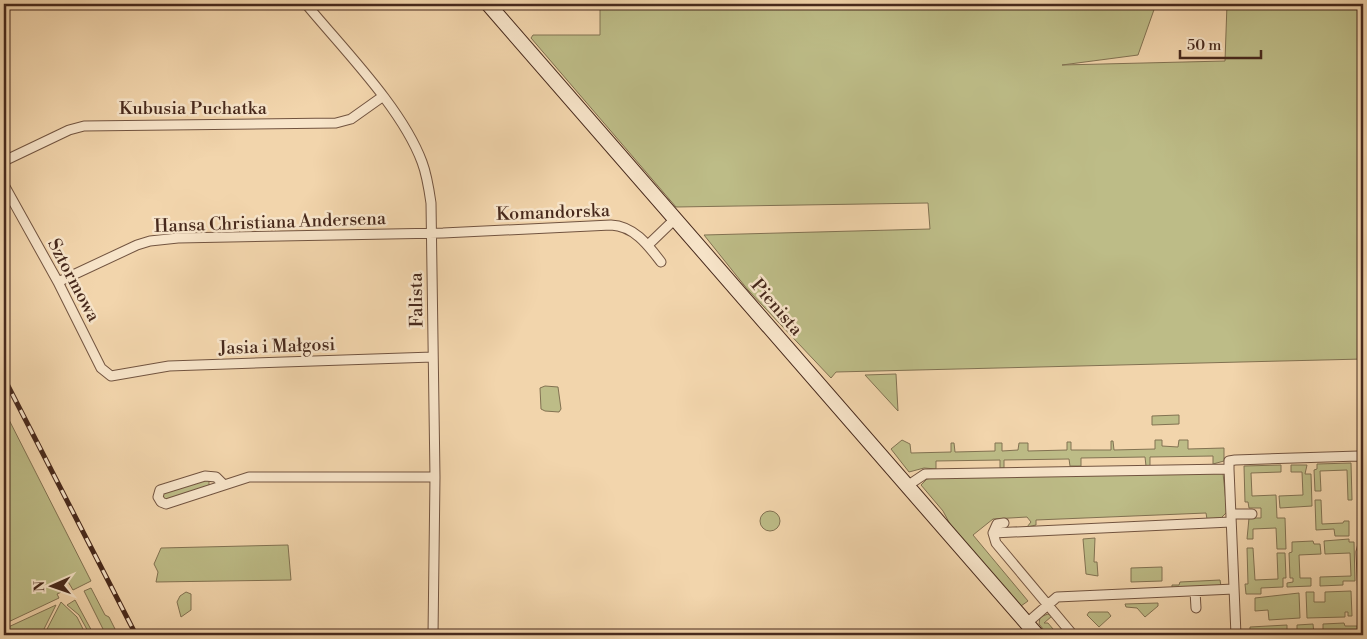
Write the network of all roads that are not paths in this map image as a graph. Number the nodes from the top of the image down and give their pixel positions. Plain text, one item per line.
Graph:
1 (306, 4) edge
2 (488, 4) edge
3 (382, 97) junction
4 (4, 161) edge
5 (4, 185) edge
6 (675, 219) junction
7 (432, 233) junction
8 (648, 245) junction
9 (660, 262) dead end
10 (58, 282) junction
11 (433, 357) junction
12 (123, 375) joint
13 (1363, 458) edge
14 (1229, 469) junction
15 (435, 477) junction
16 (224, 485) junction
17 (907, 486) junction
18 (1252, 514) dead end
19 (1231, 518) junction
20 (1004, 523) dead end
21 (993, 534) junction
22 (1363, 544) edge
23 (1234, 589) junction
24 (1195, 591) junction
25 (1363, 598) edge
26 (1047, 605) junction
27 (1196, 608) dead end
28 (1027, 623) junction
29 (433, 635) edge
30 (1038, 635) edge
31 (1073, 635) edge
32 (1236, 635) edge

1 - 3 street, Falista
2 - 6 street, Pienista
3 - 4 street, Kubusia Puchatka
3 - 7 street, Falista
5 - 10 street, Sztormowa
6 - 8 street
6 - 17 street, Pienista
7 - 8 street, Komandorska
7 - 10 street, Hansa Christiana Andersena
7 - 11 street, Falista
8 - 9 street, Komandorska
10 - 12 street, Sztormowa
11 - 12 street, Jasia i Małgosi
11 - 15 street, Falista
13 - 14 street
14 - 17 street
14 - 19 street
15 - 16 street
15 - 29 street, Falista
16 - 16 street
17 - 28 street, Pienista
18 - 19 street
19 - 21 street
19 - 23 street
20 - 21 street
21 - 26 street
22 - 25 street
23 - 24 street
23 - 32 street
24 - 26 street
24 - 27 street
26 - 28 street
26 - 31 street
28 - 30 street, Pienista

